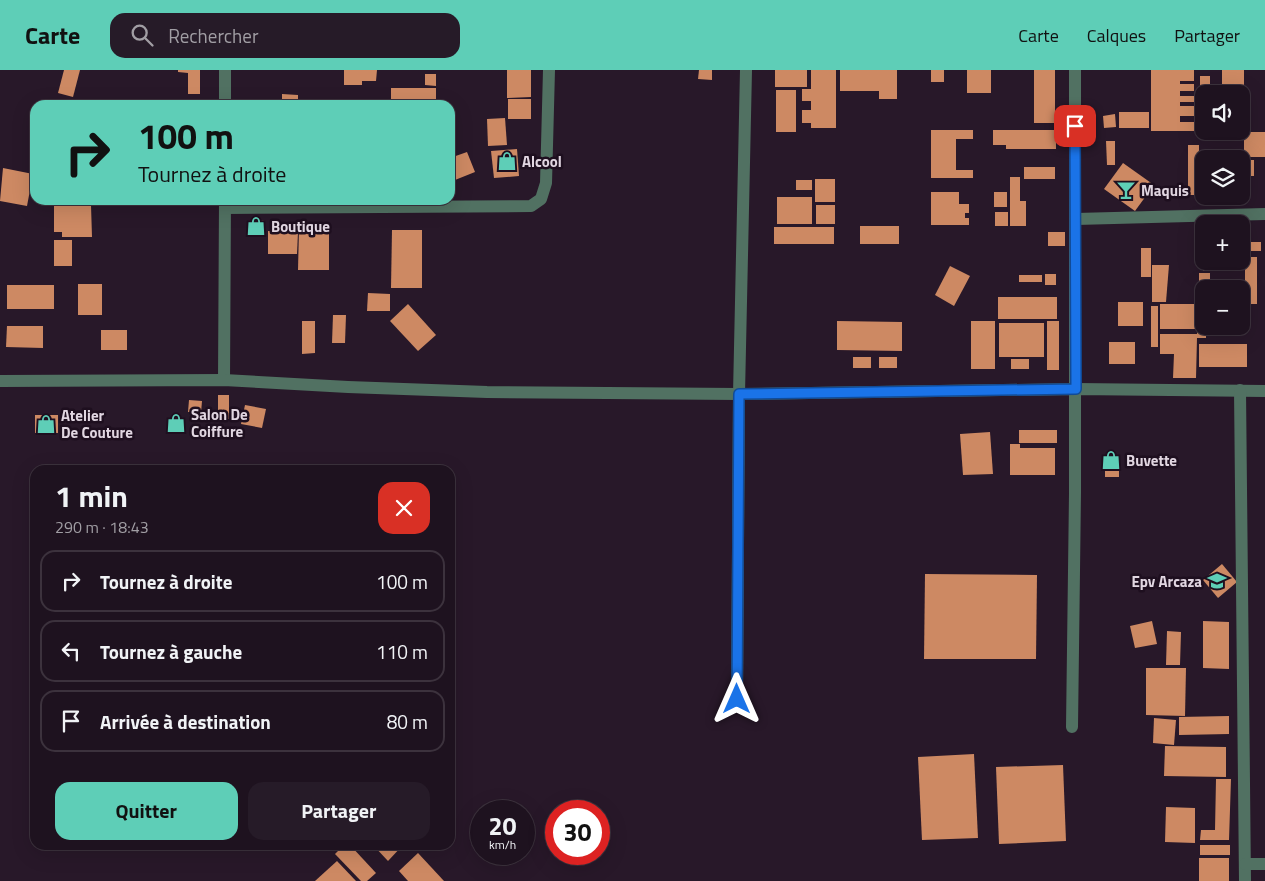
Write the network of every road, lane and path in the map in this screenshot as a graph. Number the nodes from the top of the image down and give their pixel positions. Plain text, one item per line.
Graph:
1 (225, 70) edge
2 (549, 70) edge
3 (746, 70) edge
4 (1075, 70) edge
5 (225, 100) edge
6 (225, 205) edge
7 (378, 205) edge
8 (1265, 214) edge
9 (1076, 219) junction
10 (224, 380) junction
11 (0, 381) edge
12 (1076, 389) junction
13 (1240, 390) junction
14 (1265, 391) edge
15 (739, 394) junction
16 (737, 699) dead end
17 (1072, 727) dead end
18 (1245, 864) junction
19 (1265, 864) edge
20 (1245, 881) edge

1 - 5 street
2 - 7 street
3 - 15 street
4 - 9 street
6 - 10 street
8 - 9 street
9 - 12 street
10 - 11 street
10 - 15 street
12 - 13 street
12 - 15 street
12 - 17 street
13 - 14 street
13 - 18 street
15 - 16 street
18 - 19 street
18 - 20 street

